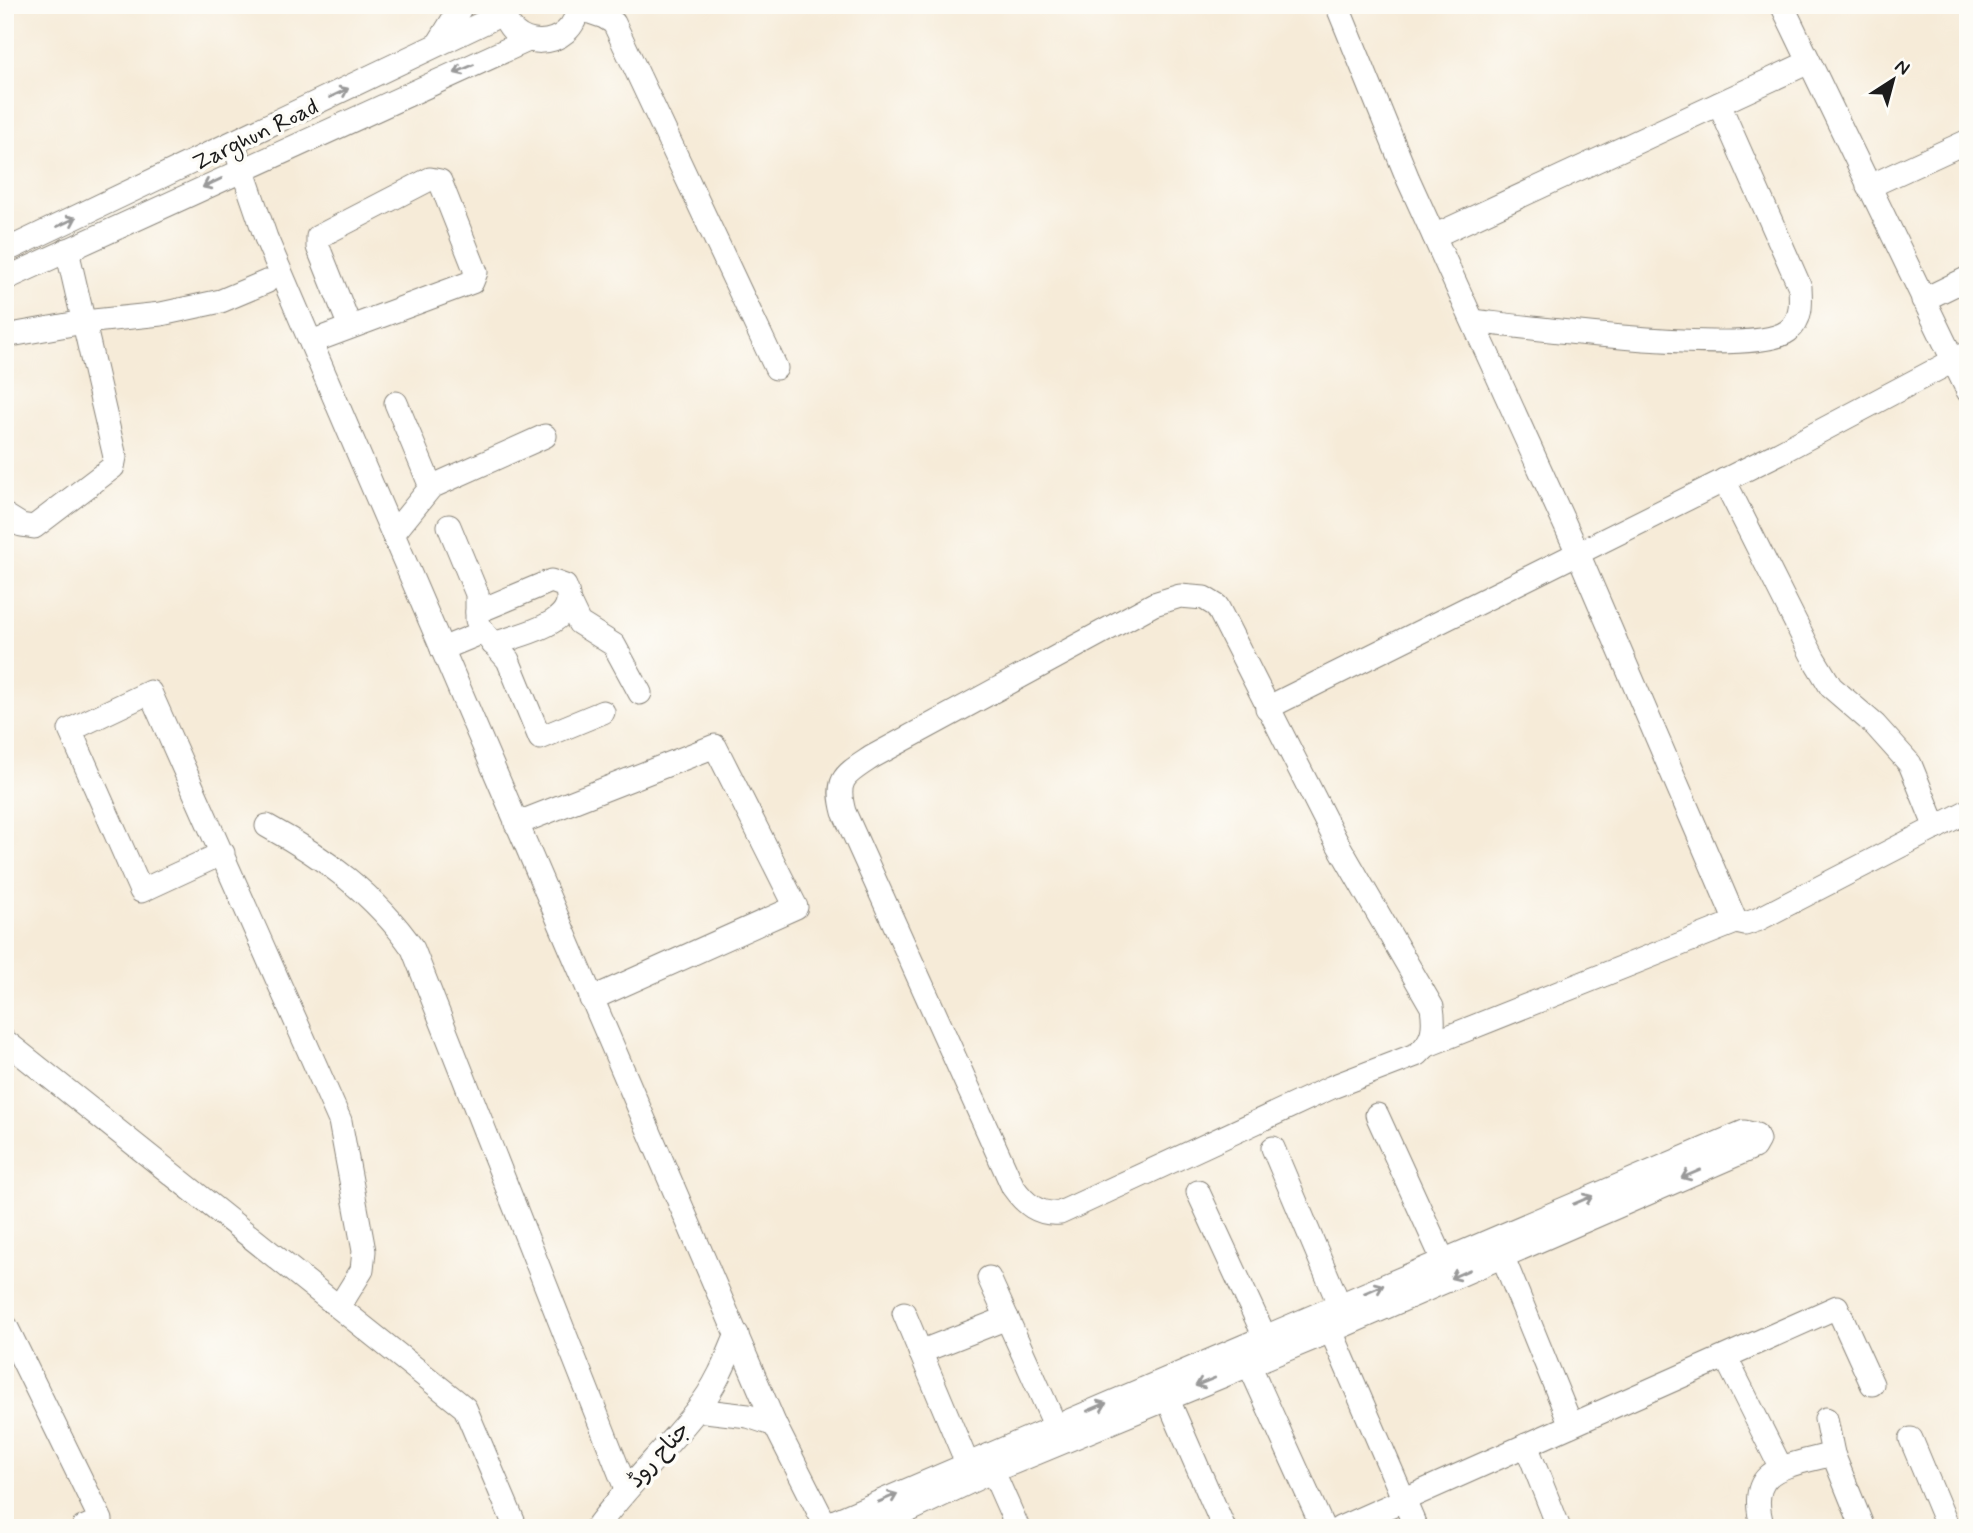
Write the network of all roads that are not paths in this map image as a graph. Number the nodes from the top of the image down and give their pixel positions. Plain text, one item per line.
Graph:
1 (462, 5) edge
2 (1337, 5) edge
3 (1782, 5) edge
4 (578, 7) edge
5 (504, 9) edge
6 (526, 41) junction
7 (438, 44) junction
8 (1809, 62) junction
9 (1719, 104) junction
10 (1968, 141) edge
11 (234, 145) junction
12 (244, 168) junction
13 (1868, 187) junction
14 (1434, 236) junction
15 (67, 250) junction
16 (5, 251) edge
17 (1968, 278) edge
18 (5, 279) edge
19 (266, 282) dead end
20 (1923, 300) junction
21 (1473, 321) junction
22 (84, 322) junction
23 (350, 327) junction
24 (5, 336) edge
25 (311, 342) junction
26 (1960, 356) edge
27 (776, 368) dead end
28 (1968, 391) edge
29 (396, 403) dead end
30 (545, 436) dead end
31 (1724, 480) junction
32 (430, 487) junction
33 (5, 515) edge
34 (449, 526) dead end
35 (393, 534) junction
36 (1577, 551) junction
37 (569, 602) junction
38 (484, 629) junction
39 (442, 649) junction
40 (640, 694) dead end
41 (1267, 708) junction
42 (603, 712) dead end
43 (1968, 811) edge
44 (516, 824) junction
45 (267, 826) dead end
46 (1936, 828) junction
47 (223, 853) junction
48 (1735, 922) junction
49 (591, 999) junction
50 (5, 1041) edge
51 (1428, 1045) junction
52 (1377, 1115) dead end
53 (1273, 1148) dead end
54 (1198, 1192) dead end
55 (1500, 1246) junction
56 (1443, 1260) junction
57 (989, 1278) dead end
58 (339, 1307) junction
59 (904, 1313) dead end
60 (1331, 1315) junction
61 (1007, 1318) junction
62 (6, 1326) edge
63 (737, 1334) junction
64 (1268, 1345) junction
65 (920, 1352) junction
66 (1245, 1355) junction
67 (1726, 1358) junction
68 (1872, 1384) dead end
69 (1163, 1389) junction
70 (697, 1410) junction
71 (1826, 1419) dead end
72 (775, 1425) junction
73 (1055, 1425) junction
74 (1571, 1425) junction
75 (1911, 1439) dead end
76 (1526, 1445) junction
77 (1833, 1454) junction
78 (982, 1463) junction
79 (1781, 1468) junction
80 (626, 1489) junction
81 (1403, 1499) junction
82 (826, 1526) edge
83 (83, 1528) edge
84 (516, 1528) edge
85 (596, 1528) edge
86 (872, 1528) edge
87 (1018, 1528) edge
88 (1224, 1528) edge
89 (1322, 1528) edge
90 (1340, 1528) edge
91 (1416, 1528) edge
92 (1559, 1528) edge
93 (1763, 1528) edge
94 (1863, 1528) edge
95 (1948, 1528) edge

1 - 7 street
2 - 14 street
3 - 8 street
4 - 6 street
4 - 27 street
5 - 6 street
5 - 7 street, Zarghun Road
6 -> 12 street
11 -> 7 street, Zarghun Road
8 - 9 street
8 - 13 street
9 - 14 street
9 - 21 street
10 - 13 street
11 - 12 street
16 -> 11 street, Zarghun Road
12 -> 15 street
12 - 25 street
13 - 20 street
14 - 21 street
15 - 18 street
15 - 22 street
17 - 20 street
19 - 22 street
20 - 26 street
21 - 36 street
22 - 24 street
22 - 33 street
23 - 23 street
23 - 25 street
25 - 35 street
26 - 28 street
26 - 31 street
29 - 32 street
30 - 32 street
31 - 36 street
31 - 46 street
32 - 35 street
34 - 38 street
35 - 39 street
36 - 41 street
36 - 48 street
37 - 38 street
37 - 38 street
37 - 40 street
38 - 39 street
38 - 42 street
39 - 44 street
41 - 51 street
41 - 51 street
43 - 46 street
44 - 49 street
44 - 49 street
45 - 80 street
46 - 48 street
47 - 47 street
47 - 58 street
48 - 51 street
49 - 63 street
50 - 58 street
52 - 56 street
53 - 60 street
54 - 64 street
55 -> 55 street
55 - 56 street
55 -> 60 street
55 - 74 street
60 -> 56 street
57 - 61 street
58 - 84 street
59 - 65 street
60 - 64 street
60 - 81 street
61 - 65 street
61 - 73 street
62 - 83 street
63 - 70 street
63 - 72 street
64 - 66 street
65 - 78 street
66 - 69 street
66 - 89 street
67 - 68 street
67 - 74 street
67 - 79 street
73 -> 69 street
69 - 78 street
69 - 88 street
70 - 72 street, جناح روڈ
70 - 80 street, جناح روڈ
71 - 77 street
72 - 82 street
73 - 78 street
74 - 76 street
75 - 95 street
76 - 81 street
76 - 92 street
77 - 79 street
77 - 94 street
82 -> 78 street
78 - 86 street
78 - 87 street
79 - 93 street
80 - 85 street, جناح روڈ
81 - 90 street
81 - 91 street

